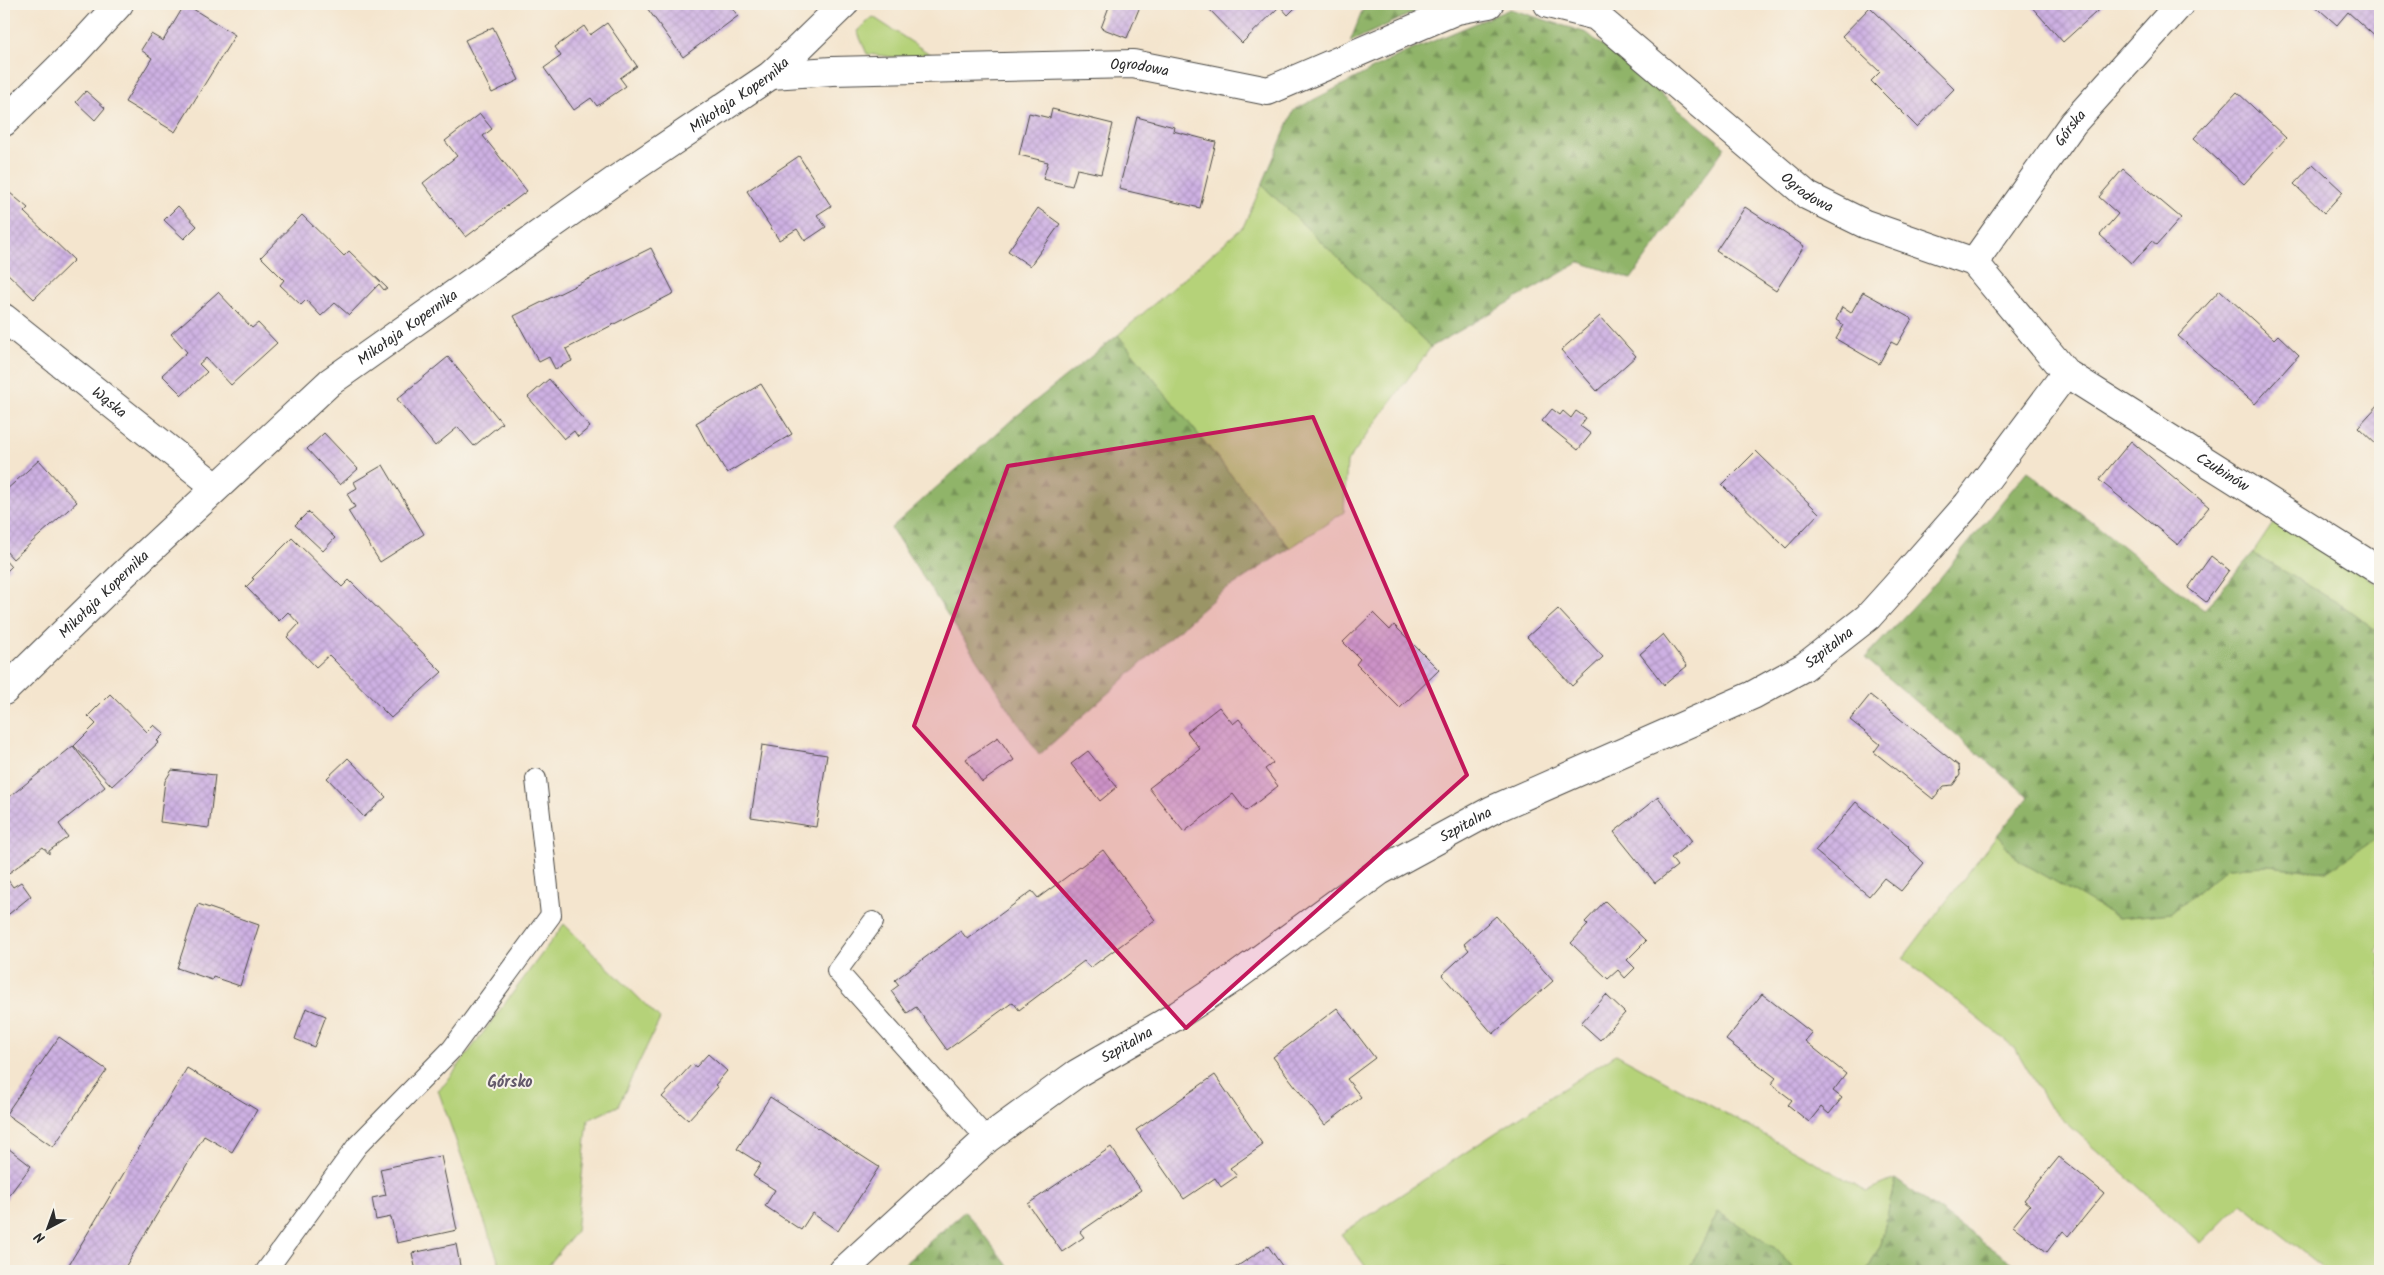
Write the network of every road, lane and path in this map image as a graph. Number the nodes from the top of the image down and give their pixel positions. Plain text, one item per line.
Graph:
1 (119, 4) edge
2 (844, 4) edge
3 (1488, 4) edge
4 (1548, 4) edge
5 (2180, 4) edge
6 (771, 75) junction
7 (4, 122) edge
8 (1974, 262) junction
9 (4, 318) edge
10 (2066, 373) junction
11 (216, 487) junction
12 (2380, 571) edge
13 (4, 691) edge
14 (536, 779) dead end
15 (873, 922) dead end
16 (987, 1139) junction
17 (266, 1271) edge
18 (843, 1271) edge

1 - 7 street
2 - 6 street, Mikołaja Kopernika
3 - 6 street, Ogrodowa
4 - 8 street, Ogrodowa
5 - 8 street, Górska
6 - 11 street, Mikołaja Kopernika
8 - 10 street
9 - 11 street, Wąska
10 - 12 street, Czubinów
10 - 16 street, Szpitalna
11 - 13 street, Mikołaja Kopernika
14 - 17 lane
15 - 16 lane
16 - 18 street, Szpitalna

